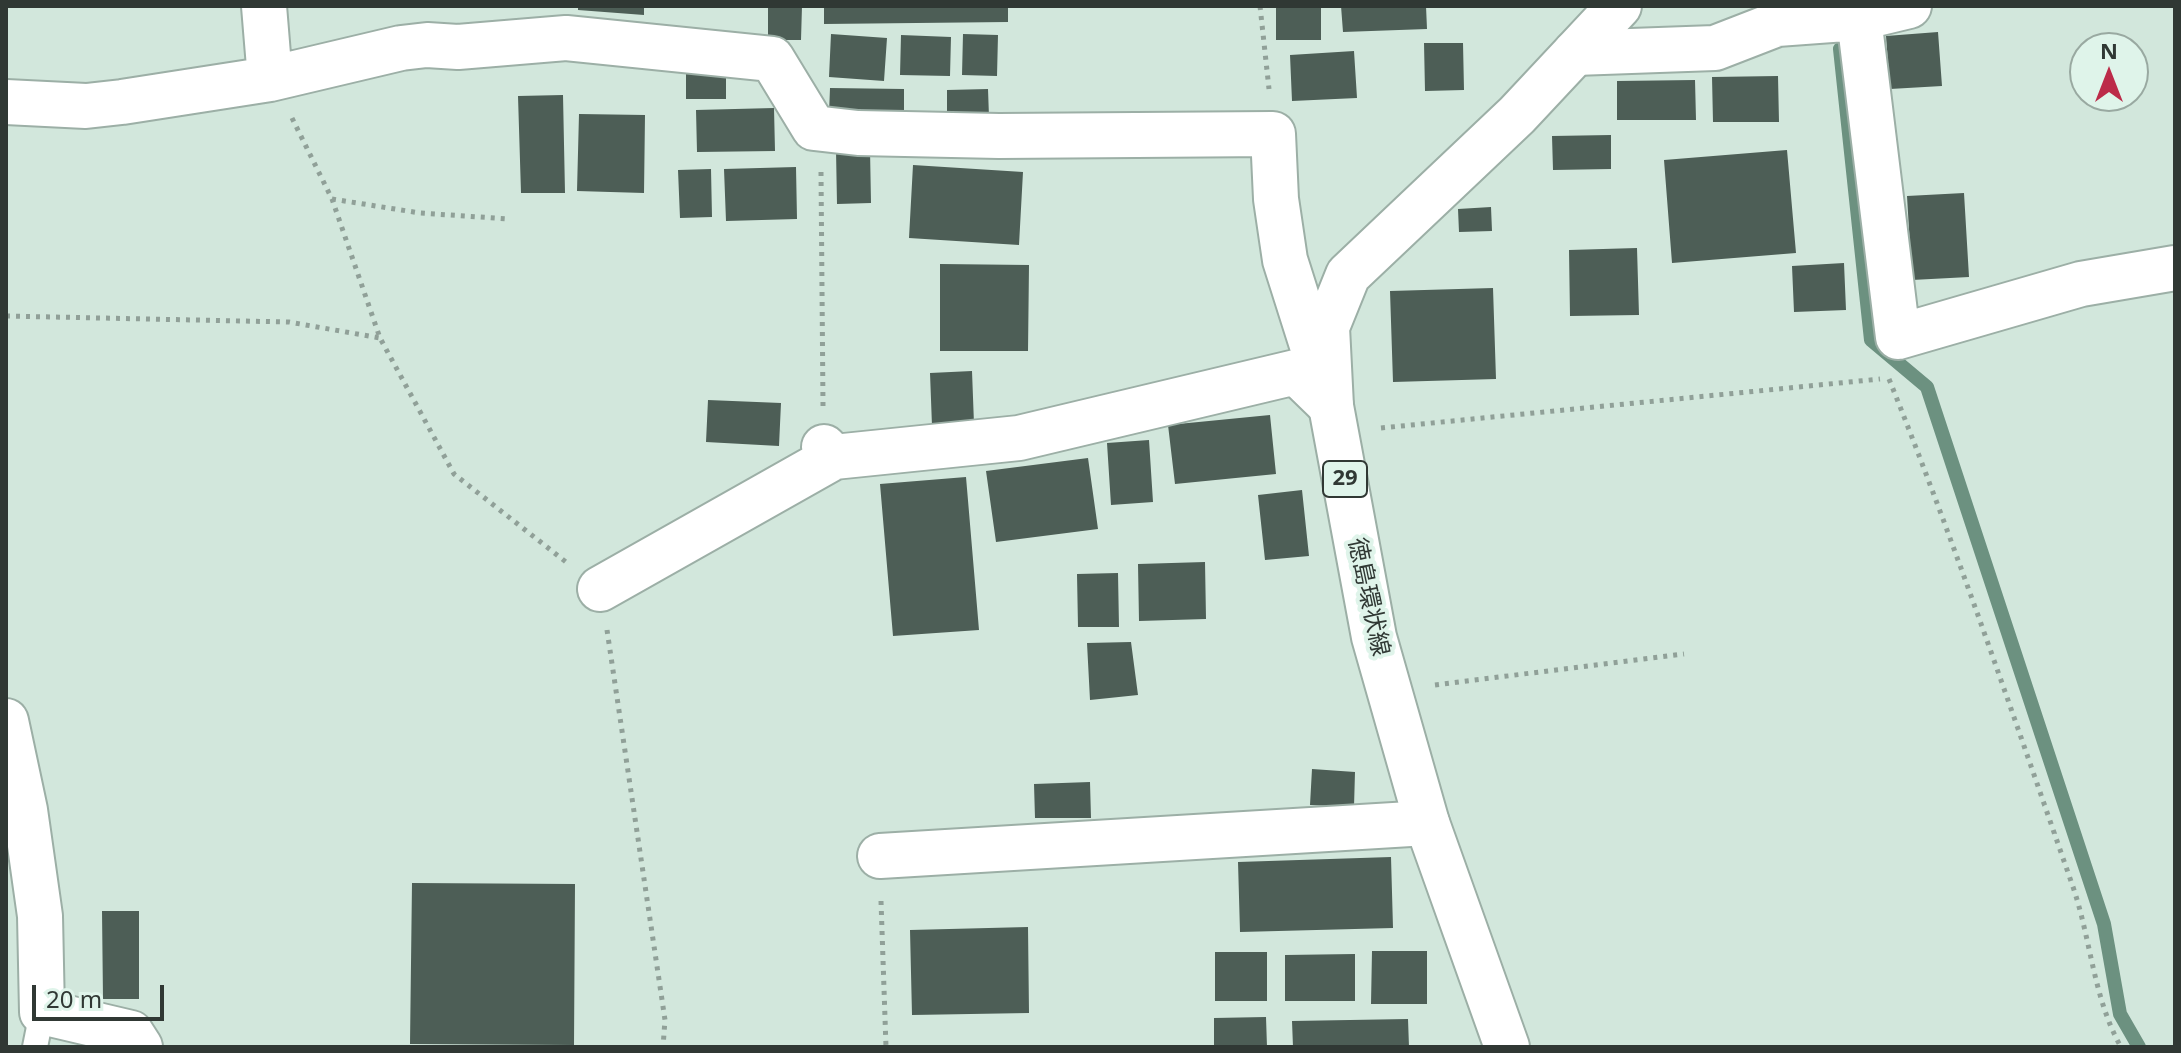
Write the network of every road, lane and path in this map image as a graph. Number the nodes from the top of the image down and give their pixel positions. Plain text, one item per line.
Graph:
1 (264, 6) edge
2 (1260, 6) edge
3 (1619, 6) edge
4 (1909, 6) edge
5 (1775, 15) edge
6 (1859, 18) junction
7 (566, 22) edge
8 (1575, 53) junction
9 (270, 79) junction
10 (6, 102) edge
11 (817, 134) junction
12 (1273, 134) junction
13 (332, 199) junction
14 (510, 219) dead end
15 (2175, 268) edge
16 (6, 316) edge
17 (380, 338) junction
18 (1891, 370) dead end
19 (1889, 379) junction
20 (1334, 419) junction
21 (829, 452) junction
22 (600, 589) junction
23 (1684, 654) dead end
24 (1389, 691) junction
25 (6, 721) edge
26 (1427, 823) junction
27 (880, 856) joint
28 (38, 1029) edge
29 (140, 1047) edge
30 (663, 1047) edge
31 (886, 1047) edge
32 (1507, 1047) edge
33 (2121, 1047) edge

1 - 9 street
2 - 12 path
3 - 8 street, 徳島環状線 / 29
4 - 6 street
5 - 6 street
5 - 8 street
6 - 15 street
7 - 9 street
7 - 11 street
8 - 20 street, 徳島環状線 / 29
9 - 10 street
9 - 13 path
11 - 12 street
11 - 21 path
12 - 20 street
13 - 14 path
13 - 17 path
16 - 17 path
17 - 22 path
18 - 19 path
19 - 20 path
19 - 33 path
20 - 21 street
20 - 24 street, 徳島環状線 / 29
21 - 22 street
22 - 30 path
23 - 24 path
24 - 26 street, 徳島環状線 / 29
25 - 28 street
26 - 27 street
26 - 32 street, 徳島環状線 / 29
27 - 31 path
28 - 29 street

